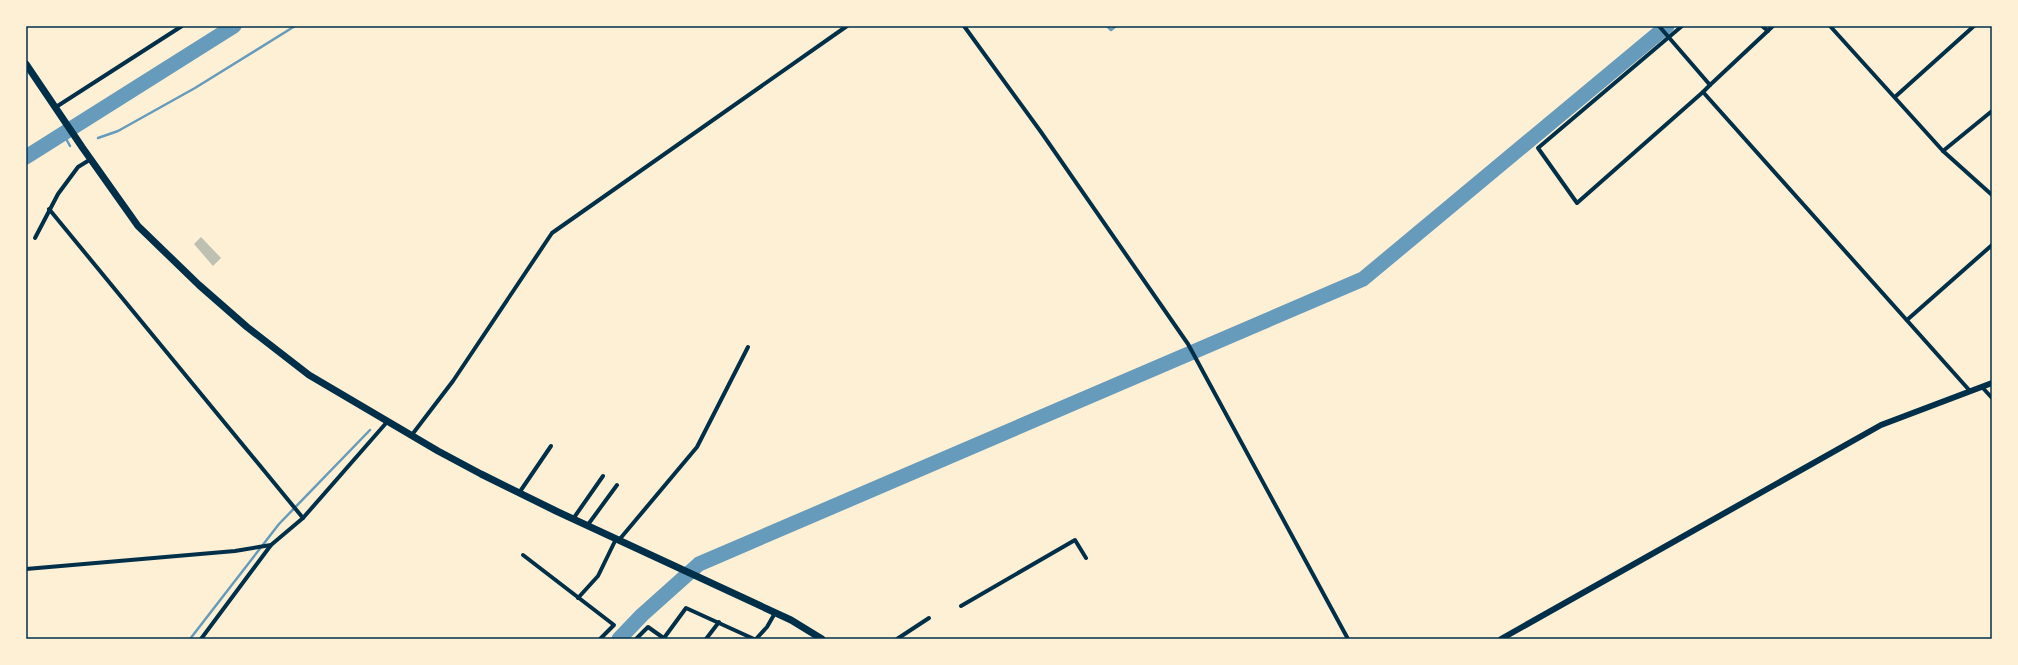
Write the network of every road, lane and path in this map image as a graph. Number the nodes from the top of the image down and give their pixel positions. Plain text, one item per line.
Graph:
1 (182, 26) edge
2 (847, 26) edge
3 (964, 26) edge
4 (1659, 26) edge
5 (1682, 26) edge
6 (1762, 26) edge
7 (1773, 26) edge
8 (1830, 26) edge
9 (1974, 26) edge
10 (1768, 31) junction
11 (1668, 37) junction
12 (26, 64) edge
13 (1710, 85) junction
14 (1703, 92) junction
15 (1896, 96) junction
16 (56, 107) junction
17 (1992, 112) edge
18 (1943, 150) junction
19 (91, 159) junction
20 (1992, 195) edge
21 (49, 209) junction
22 (35, 238) dead end
23 (1992, 245) edge
24 (1908, 320) junction
25 (748, 347) dead end
26 (1992, 383) edge
27 (1982, 387) junction
28 (1970, 391) junction
29 (1992, 398) edge
30 (387, 422) junction
31 (412, 436) junction
32 (551, 446) dead end
33 (603, 476) dead end
34 (617, 485) dead end
35 (520, 493) junction
36 (303, 518) junction
37 (573, 519) junction
38 (587, 526) junction
39 (617, 540) junction
40 (271, 545) junction
41 (523, 555) dead end
42 (1086, 558) dead end
43 (26, 569) edge
44 (578, 598) junction
45 (961, 606) dead end
46 (775, 614) junction
47 (929, 618) dead end
48 (719, 622) junction
49 (201, 639) edge
50 (600, 639) edge
51 (636, 639) edge
52 (664, 639) edge
53 (706, 639) edge
54 (755, 639) edge
55 (822, 639) edge
56 (897, 639) edge
57 (1348, 639) edge
58 (1501, 639) edge

1 - 16 street
2 - 31 street
3 - 57 street
4 - 11 street
5 - 11 street
6 - 10 street
7 - 10 street
8 - 15 street
9 - 15 street
10 - 13 street
11 - 13 street
11 - 14 street
12 - 16 main road
13 - 14 street
14 - 24 street
15 - 18 street
16 - 19 main road
17 - 18 street
18 - 20 street
19 - 21 street
19 - 30 main road
21 - 22 street
21 - 36 street
23 - 24 street
24 - 28 street
25 - 39 street
26 - 27 street
27 - 28 street
27 - 29 street
28 - 58 street
30 - 31 main road
30 - 36 street
31 - 35 main road
32 - 35 street
33 - 37 street
34 - 38 street
35 - 37 main road
36 - 40 street
37 - 38 main road
38 - 39 main road
39 - 44 street
39 - 46 main road
40 - 43 street
40 - 49 street
41 - 44 street
42 - 45 street
44 - 50 street
46 - 54 street
46 - 55 main road
47 - 56 street
48 - 52 street
48 - 53 street
48 - 54 street
51 - 52 street

